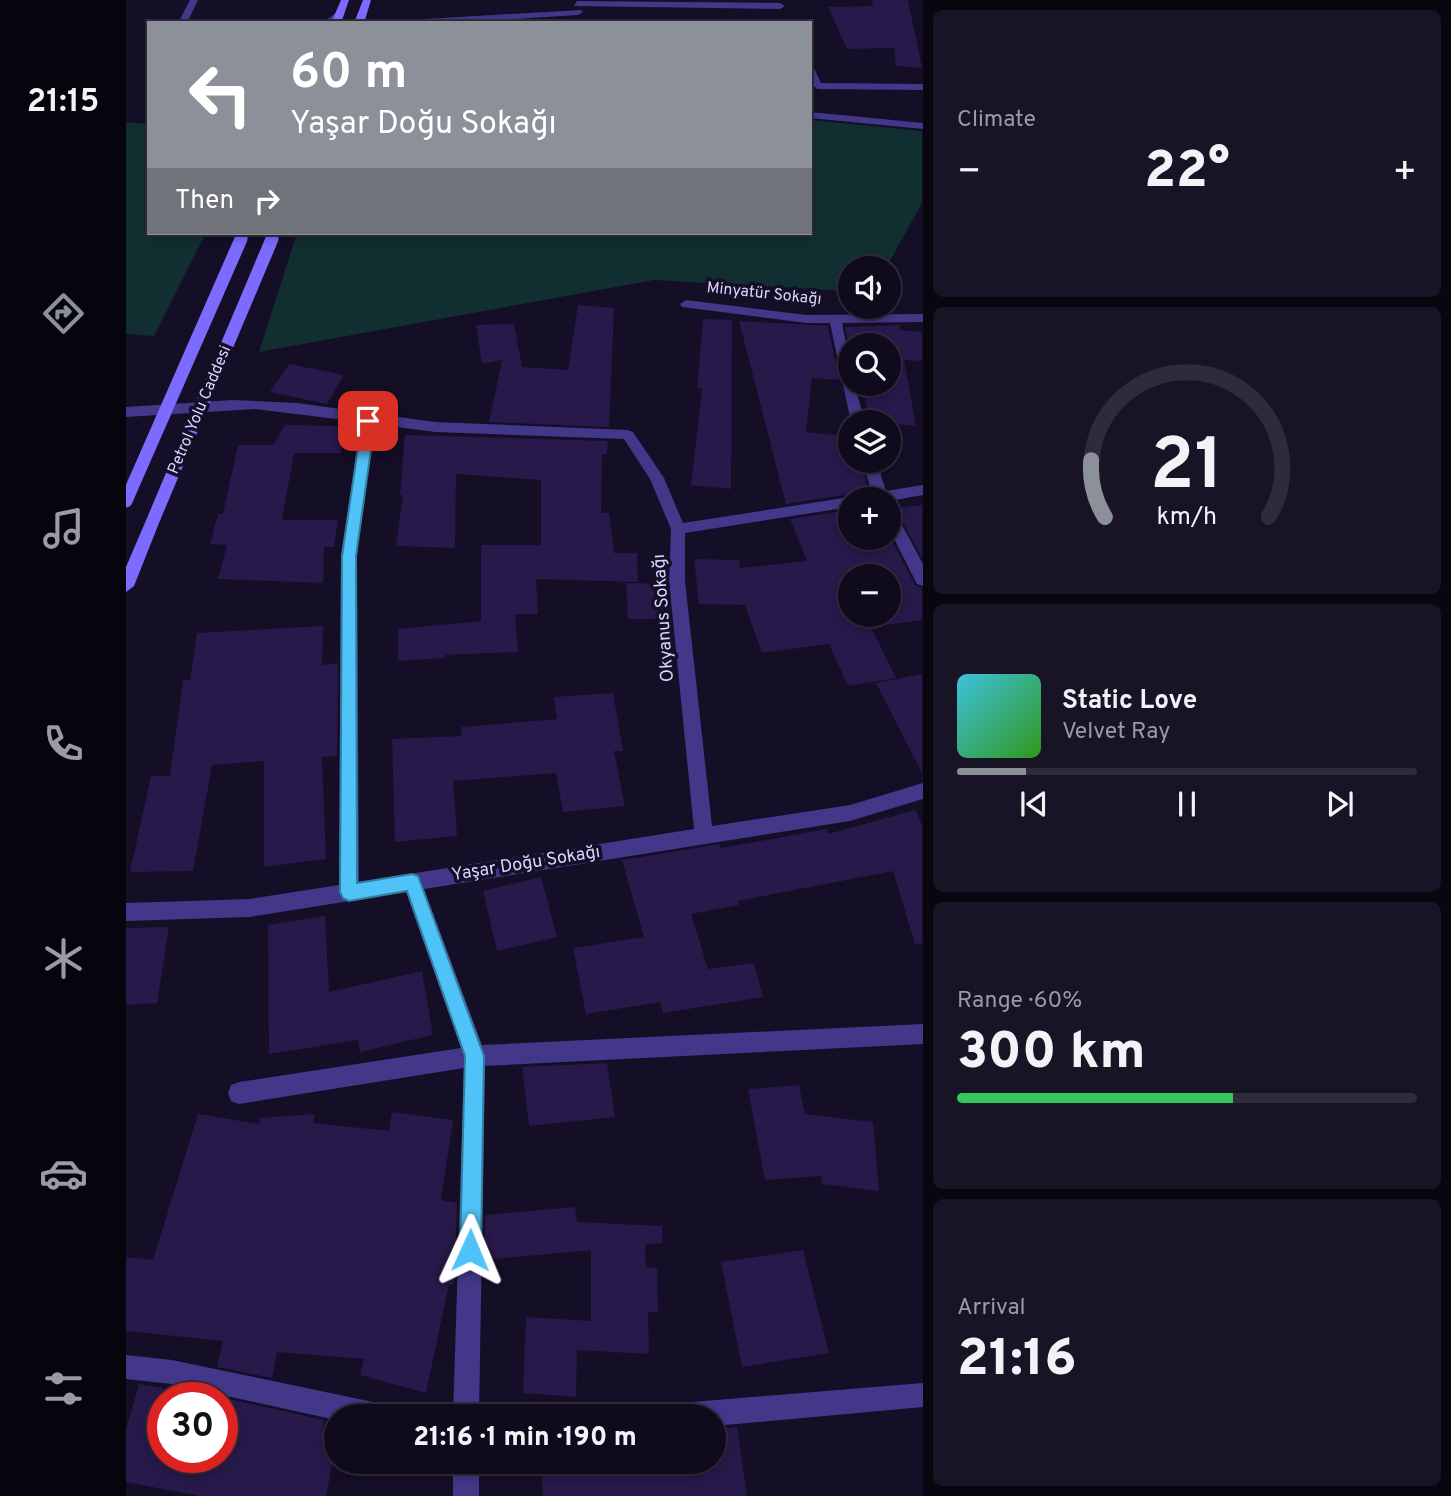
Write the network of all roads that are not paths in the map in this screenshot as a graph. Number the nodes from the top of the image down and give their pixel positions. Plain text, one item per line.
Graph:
1 (194, 0) edge
2 (345, 0) edge
3 (367, 0) edge
4 (577, 5) edge
5 (780, 7) edge
6 (338, 18) edge
7 (183, 21) edge
8 (360, 21) edge
9 (426, 21) edge
10 (812, 75) edge
11 (922, 87) edge
12 (812, 115) edge
13 (922, 126) edge
14 (242, 235) edge
15 (273, 235) edge
16 (686, 304) dead end
17 (835, 318) junction
18 (922, 318) edge
19 (855, 410) edge
20 (126, 412) edge
21 (368, 421) junction
22 (922, 490) edge
23 (901, 494) edge
24 (126, 501) edge
25 (838, 504) edge
26 (678, 529) junction
27 (901, 538) edge
28 (922, 580) edge
29 (126, 586) edge
30 (922, 791) edge
31 (704, 836) junction
32 (412, 882) junction
33 (349, 892) junction
34 (126, 912) edge
35 (922, 1034) edge
36 (475, 1056) junction
37 (239, 1093) dead end
38 (126, 1367) edge
39 (922, 1395) edge
40 (324, 1404) edge
41 (466, 1404) edge
42 (726, 1412) edge
43 (466, 1474) edge
44 (466, 1496) edge

1 - 7 street
2 - 6 main road
3 - 8 main road
4 - 5 street
4 - 9 street
10 - 11 street
12 - 13 street
14 - 24 main road, Petrol Yolu Caddesi, bridge
15 - 29 main road, Petrol Yolu Caddesi, bridge
16 - 17 street, Minyatür Sokağı
17 - 18 street, Minyatür Sokağı
17 - 19 street
20 - 21 street
21 - 26 street
21 - 33 street
22 - 23 street
25 - 26 street, Okyanus Sokağı
26 - 31 street, Okyanus Sokağı
27 - 28 street
30 - 31 street, Yaşar Doğu Sokağı
31 - 32 street, Yaşar Doğu Sokağı
32 - 33 street, Yaşar Doğu Sokağı
32 - 36 street
33 - 34 street, Yaşar Doğu Sokağı
35 - 36 street
36 - 37 street
36 - 41 street
38 - 40 street
39 - 42 street
43 - 44 street

